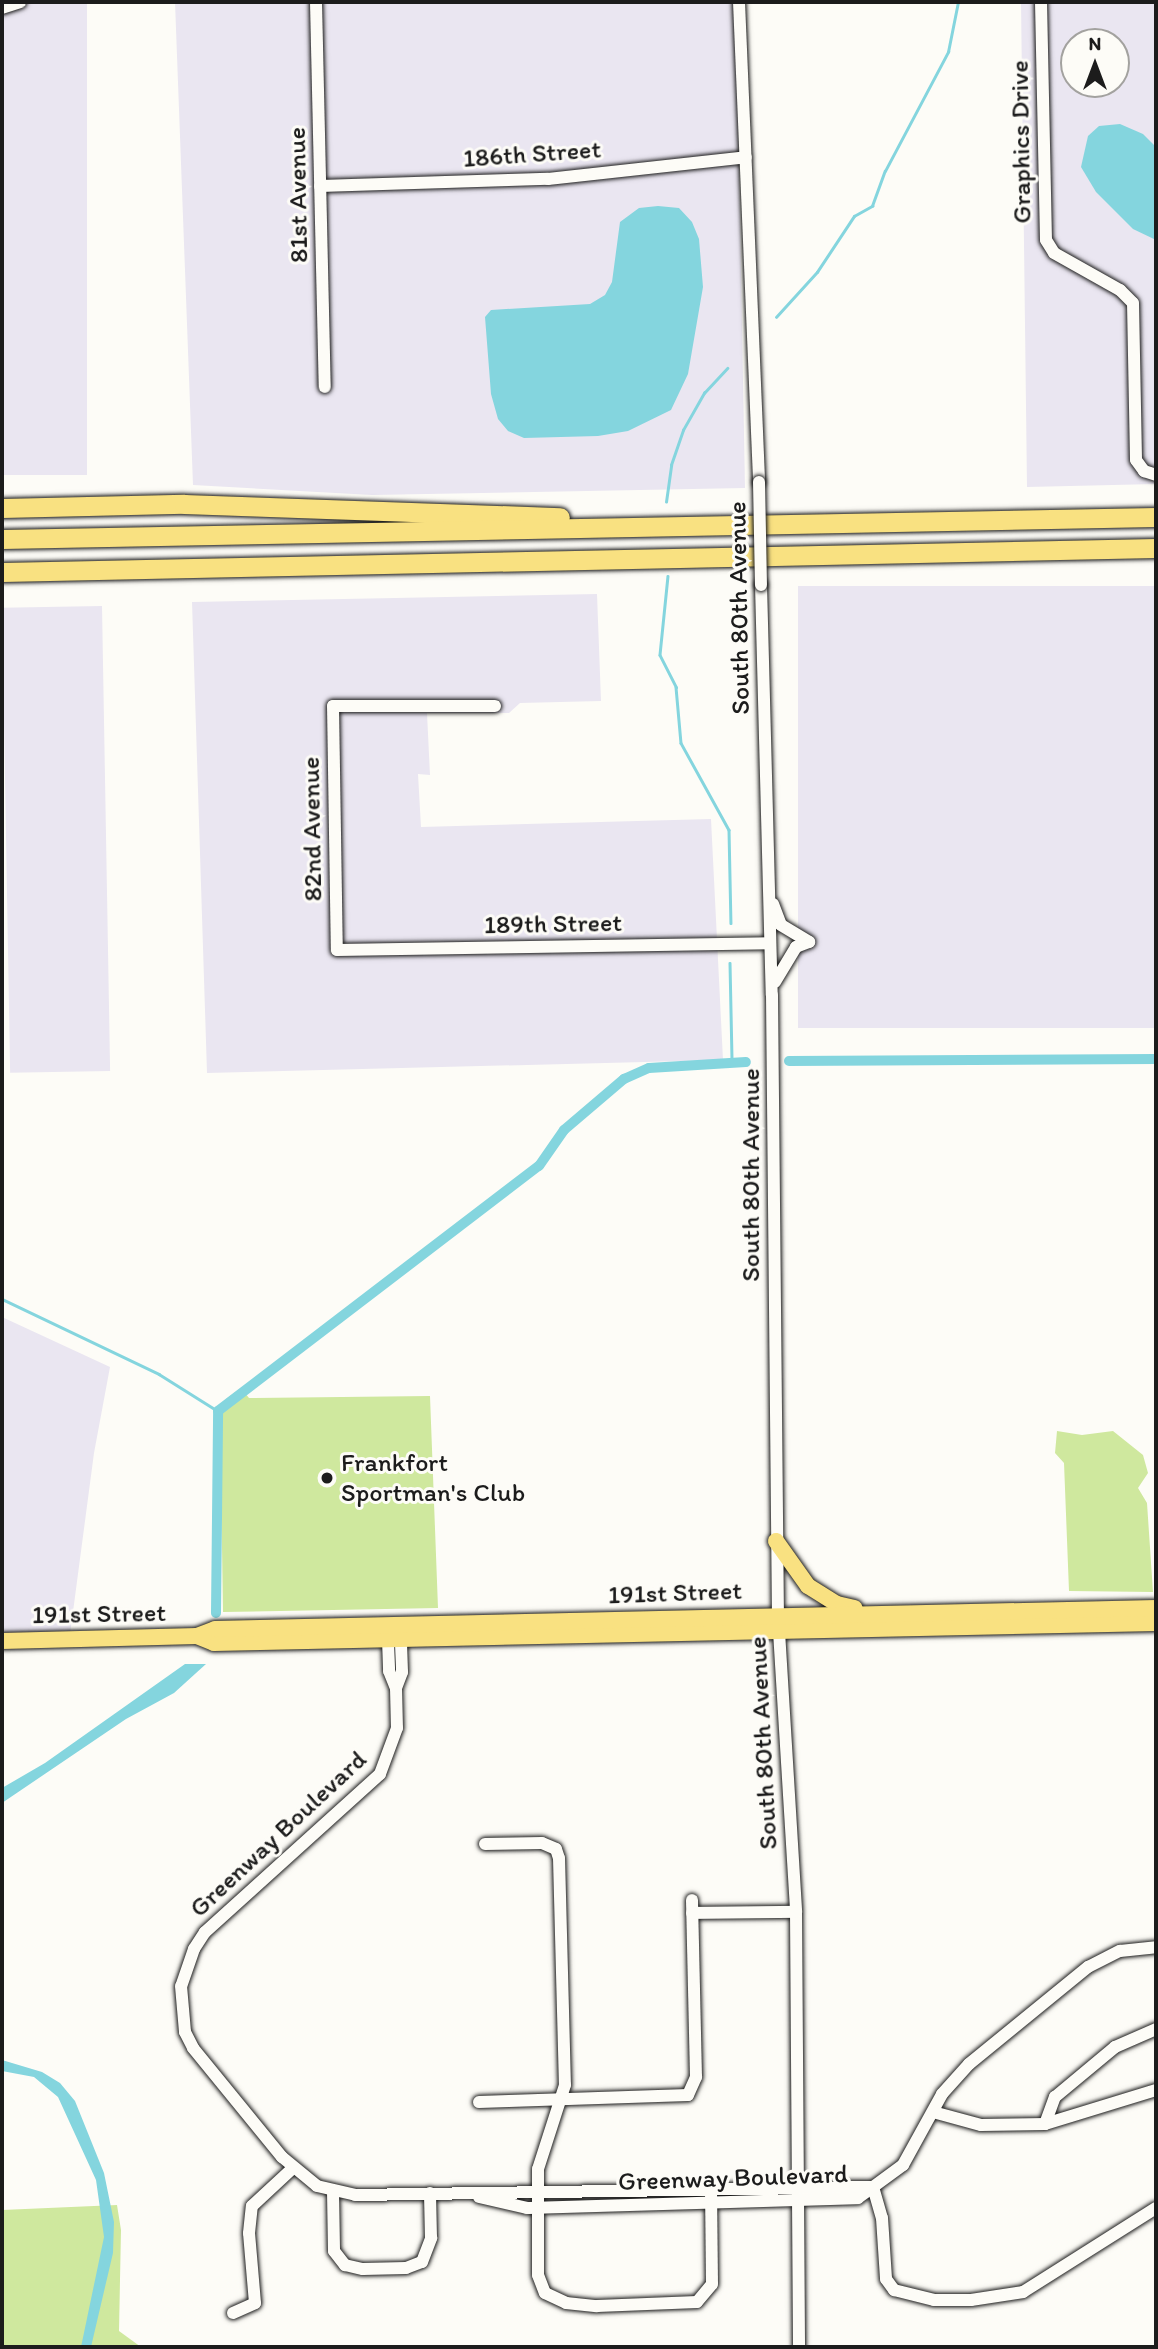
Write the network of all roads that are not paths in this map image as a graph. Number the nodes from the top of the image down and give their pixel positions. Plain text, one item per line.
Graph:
1 (20, 2) edge
2 (316, 2) edge
3 (740, 2) edge
4 (1041, 2) edge
5 (2, 8) edge
6 (746, 156) junction
7 (320, 186) junction
8 (325, 387) dead end
9 (1156, 475) edge
10 (2, 508) edge
11 (1156, 517) edge
12 (711, 527) junction
13 (2, 539) edge
14 (1156, 548) edge
15 (2, 572) edge
16 (495, 705) dead end
17 (769, 890) junction
18 (771, 943) junction
19 (337, 950) joint
20 (772, 995) junction
21 (776, 1541) junction
22 (1156, 1608) edge
23 (874, 1612) junction
24 (778, 1615) junction
25 (1156, 1623) edge
26 (779, 1632) junction
27 (197, 1636) junction
28 (394, 1639) junction
29 (2, 1641) edge
30 (485, 1844) dead end
31 (692, 1899) dead end
32 (796, 1912) junction
33 (692, 1913) junction
34 (1156, 1947) edge
35 (1156, 2029) edge
36 (1156, 2090) edge
37 (563, 2100) junction
38 (480, 2102) dead end
39 (933, 2112) junction
40 (1045, 2124) junction
41 (293, 2168) junction
42 (795, 2186) junction
43 (711, 2187) junction
44 (873, 2187) junction
45 (332, 2192) junction
46 (537, 2192) junction
47 (430, 2193) junction
48 (468, 2194) junction
49 (796, 2201) junction
50 (711, 2203) junction
51 (538, 2207) junction
52 (1156, 2208) edge
53 (233, 2313) dead end
54 (799, 2347) edge

1 - 5 street
2 - 7 street, 81st Avenue
3 - 6 street, South 80th Avenue
4 - 9 street, Graphics Drive
6 - 7 street, 186th Street
6 - 17 street, South 80th Avenue, bridge
7 - 8 street, 81st Avenue
10 - 12 highway
11 - 12 highway
12 - 13 highway
14 - 15 highway
16 - 19 street, 82nd Avenue
17 - 18 street, South 80th Avenue
17 - 20 street
18 - 19 street, 189th Street
18 - 20 street, South 80th Avenue
20 - 21 street, South 80th Avenue
21 - 23 main road
21 - 24 street, South 80th Avenue
22 - 23 main road, 191st Street
23 - 24 main road, 191st Street
24 - 26 street, South 80th Avenue
24 - 27 main road, 191st Street
25 - 26 main road, 191st Street
26 - 28 main road, 191st Street
26 - 32 street, South 80th Avenue
27 - 28 main road, 191st Street
27 - 29 main road, 191st Street
28 - 41 street, Greenway Boulevard
30 - 37 street
31 - 33 street
32 - 33 street
32 - 42 street, South 80th Avenue
33 - 37 street
34 - 39 street, Greenway Boulevard
35 - 40 street
36 - 40 street
37 - 38 street
37 - 46 street
39 - 40 street
39 - 44 street, Greenway Boulevard
41 - 45 street, Greenway Boulevard
41 - 53 street
42 - 43 street, Greenway Boulevard
42 - 44 street, Greenway Boulevard
42 - 49 street, South 80th Avenue
43 - 46 street, Greenway Boulevard
43 - 50 street
44 - 49 street, Greenway Boulevard
44 - 52 street
45 - 47 street, Greenway Boulevard
45 - 47 street
46 - 48 street, Greenway Boulevard
46 - 51 street
47 - 48 street, Greenway Boulevard
48 - 51 street, Greenway Boulevard
49 - 50 street, Greenway Boulevard
49 - 54 street, South 80th Avenue
50 - 51 street, Greenway Boulevard
50 - 51 street

